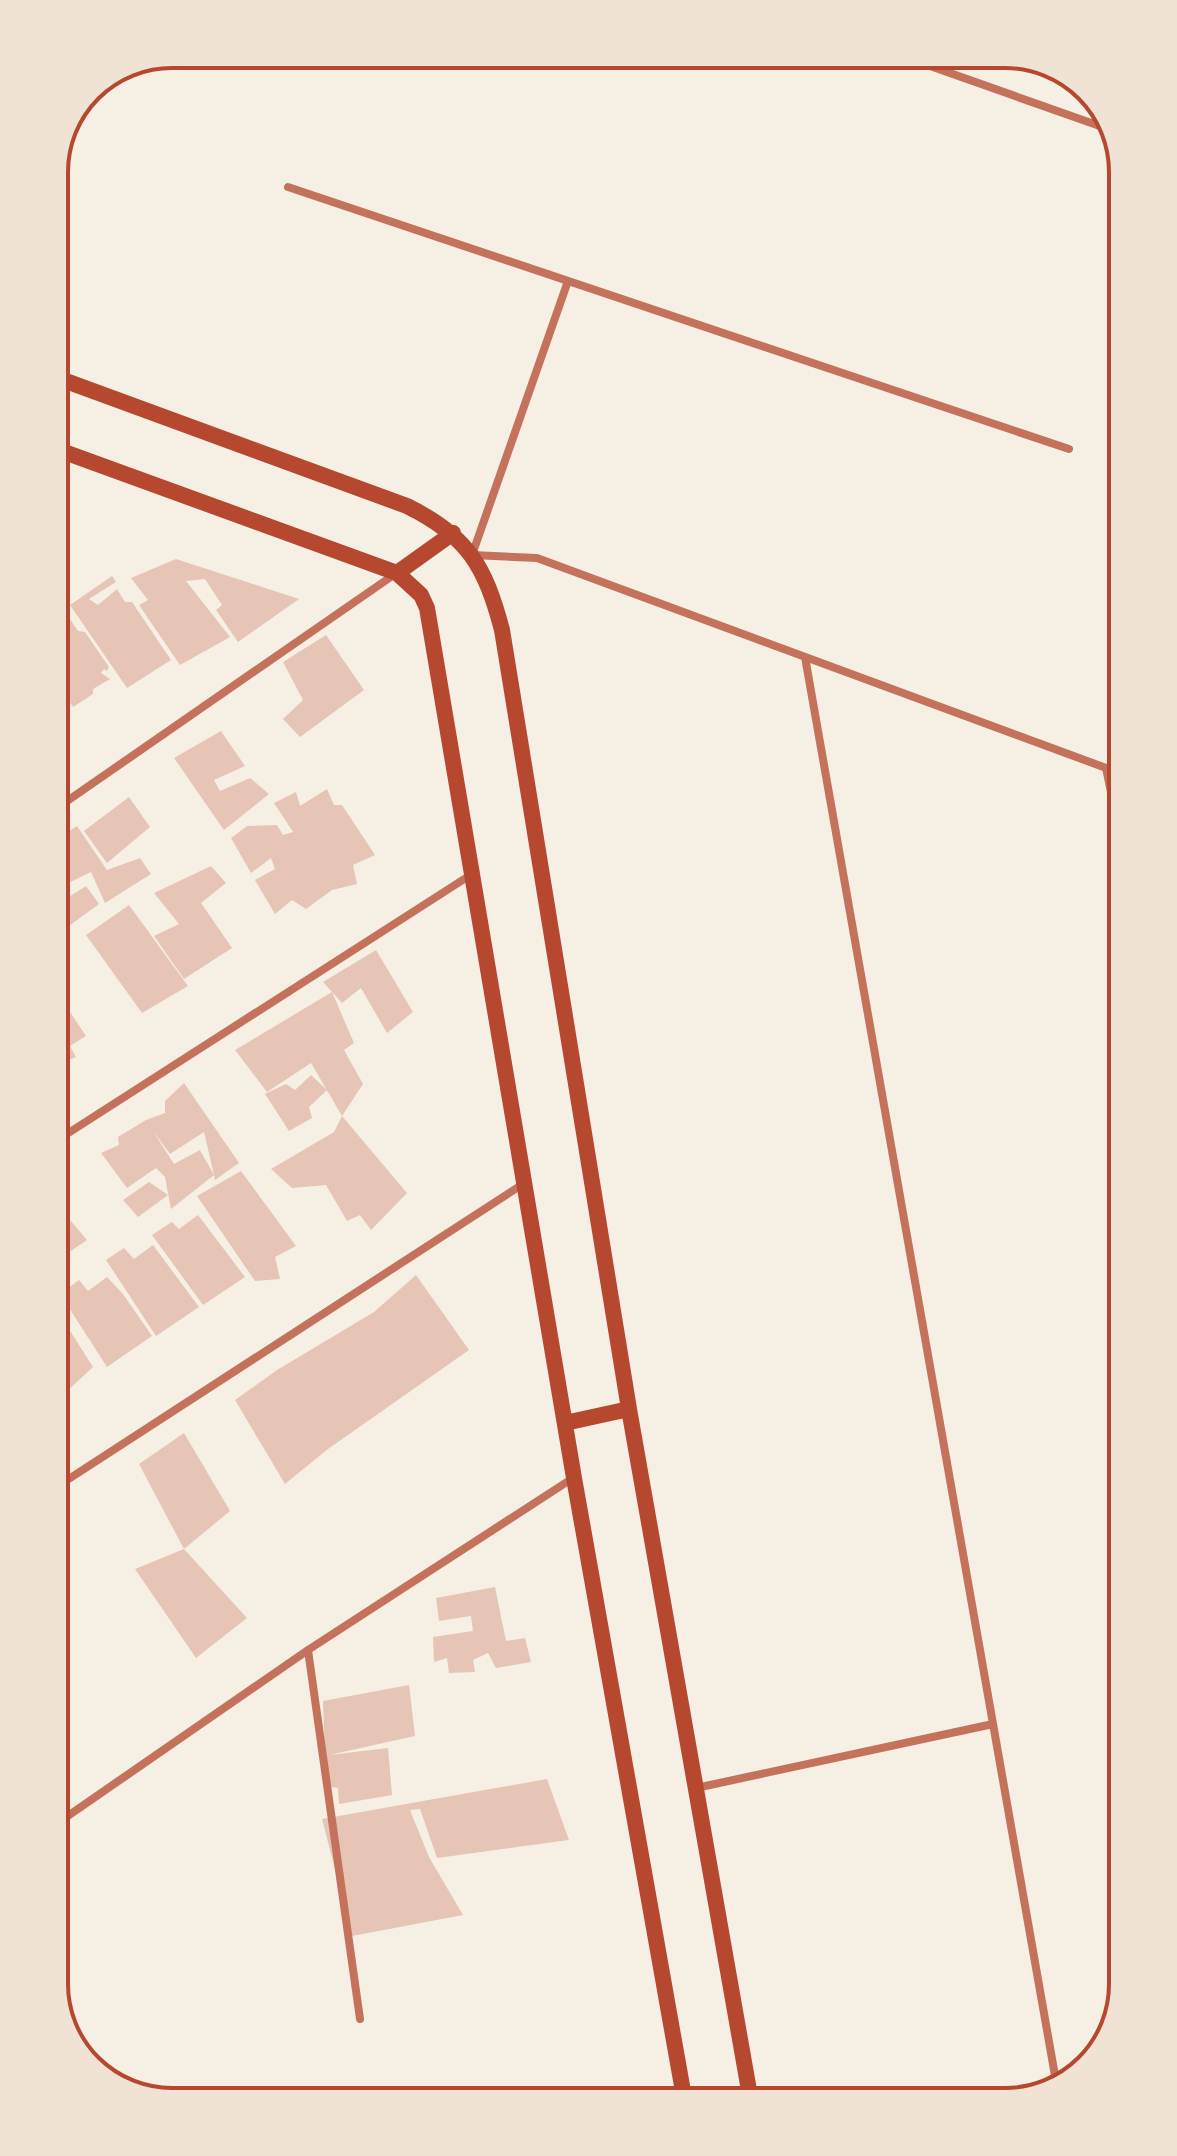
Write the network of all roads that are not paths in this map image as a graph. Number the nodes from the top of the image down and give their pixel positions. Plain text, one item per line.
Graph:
1 (936, 68) edge
2 (1098, 125) edge
3 (288, 187) dead end
4 (568, 281) junction
5 (68, 382) edge
6 (1069, 449) dead end
7 (68, 453) edge
8 (453, 533) junction
9 (472, 555) junction
10 (397, 573) junction
11 (805, 657) junction
12 (1106, 768) junction
13 (1109, 769) edge
14 (1109, 782) edge
15 (68, 800) edge
16 (473, 873) junction
17 (68, 1133) edge
18 (525, 1182) junction
19 (629, 1409) junction
20 (565, 1423) junction
21 (574, 1478) junction
22 (68, 1479) edge
23 (308, 1650) junction
24 (993, 1724) junction
25 (696, 1788) junction
26 (68, 1816) edge
27 (360, 2019) dead end
28 (1055, 2075) edge
29 (682, 2088) edge
30 (749, 2088) edge

1 - 2 street
3 - 4 street
4 - 6 street
4 - 9 street
5 - 8 main road
7 - 10 main road
8 - 9 main road
8 - 10 main road
9 - 11 street
9 - 19 main road
10 - 15 street
10 - 16 main road
11 - 12 street
11 - 24 street
12 - 13 street
12 - 14 street
16 - 17 street
16 - 18 main road
18 - 20 main road
18 - 22 street
19 - 20 main road
19 - 25 main road
20 - 21 main road
21 - 23 street
21 - 29 main road
23 - 26 street
23 - 27 street
24 - 25 street
24 - 28 street
25 - 30 main road

